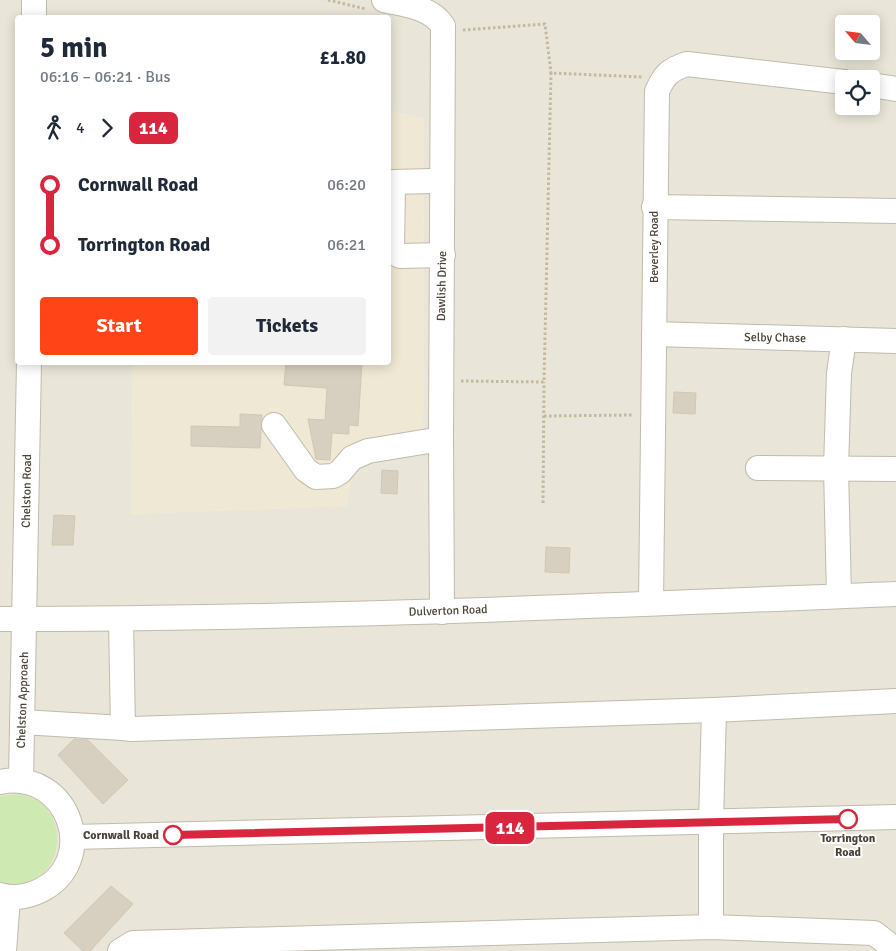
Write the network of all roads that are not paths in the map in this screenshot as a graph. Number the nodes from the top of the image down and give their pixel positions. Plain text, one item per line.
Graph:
1 (34, 0) edge
2 (384, 0) edge
3 (34, 15) edge
4 (835, 81) edge
5 (880, 86) edge
6 (896, 89) edge
7 (432, 181) dead end
8 (654, 207) junction
9 (896, 211) edge
10 (443, 255) junction
11 (654, 334) junction
12 (844, 339) junction
13 (896, 341) edge
14 (29, 365) edge
15 (274, 424) dead end
16 (441, 439) junction
17 (758, 468) dead end
18 (836, 468) junction
19 (896, 469) edge
20 (896, 594) edge
21 (839, 596) junction
22 (651, 603) junction
23 (442, 612) junction
24 (0, 619) edge
25 (26, 619) junction
26 (121, 620) junction
27 (896, 702) edge
28 (714, 710) junction
29 (22, 722) junction
30 (123, 728) junction
31 (10, 781) edge
32 (896, 818) edge
33 (711, 823) junction
34 (73, 837) junction
35 (4, 896) edge
36 (711, 927) junction
37 (896, 950) edge
38 (4, 951) edge
39 (120, 951) edge

1 - 3 street
2 - 10 street, Dawlish Drive
4 - 8 street, Beverley Road
5 - 6 street
7 - 10 street
8 - 9 street
8 - 11 street, Beverley Road
10 - 16 street, Dawlish Drive
11 - 12 street, Selby Chase
11 - 22 street, Beverley Road
12 - 13 street, Selby Chase
12 - 18 street
14 - 25 street, Chelston Road
15 - 16 street
16 - 23 street, Dawlish Drive
17 - 18 street
18 - 19 street
18 - 21 street
20 - 21 street, Dulverton Road
21 - 22 street, Dulverton Road
22 - 23 street, Dulverton Road
23 - 26 street, Dulverton Road
24 - 25 street, Dulverton Road
25 - 26 street, Dulverton Road
25 - 29 street, Chelston Approach
26 - 30 street
27 - 28 street
28 - 30 street
28 - 33 street
29 - 30 street
29 - 31 street, Chelston Approach
31 - 34 street
32 - 33 street
33 - 34 street
33 - 36 street
34 - 35 street
35 - 38 street
36 - 37 street
36 - 39 street

